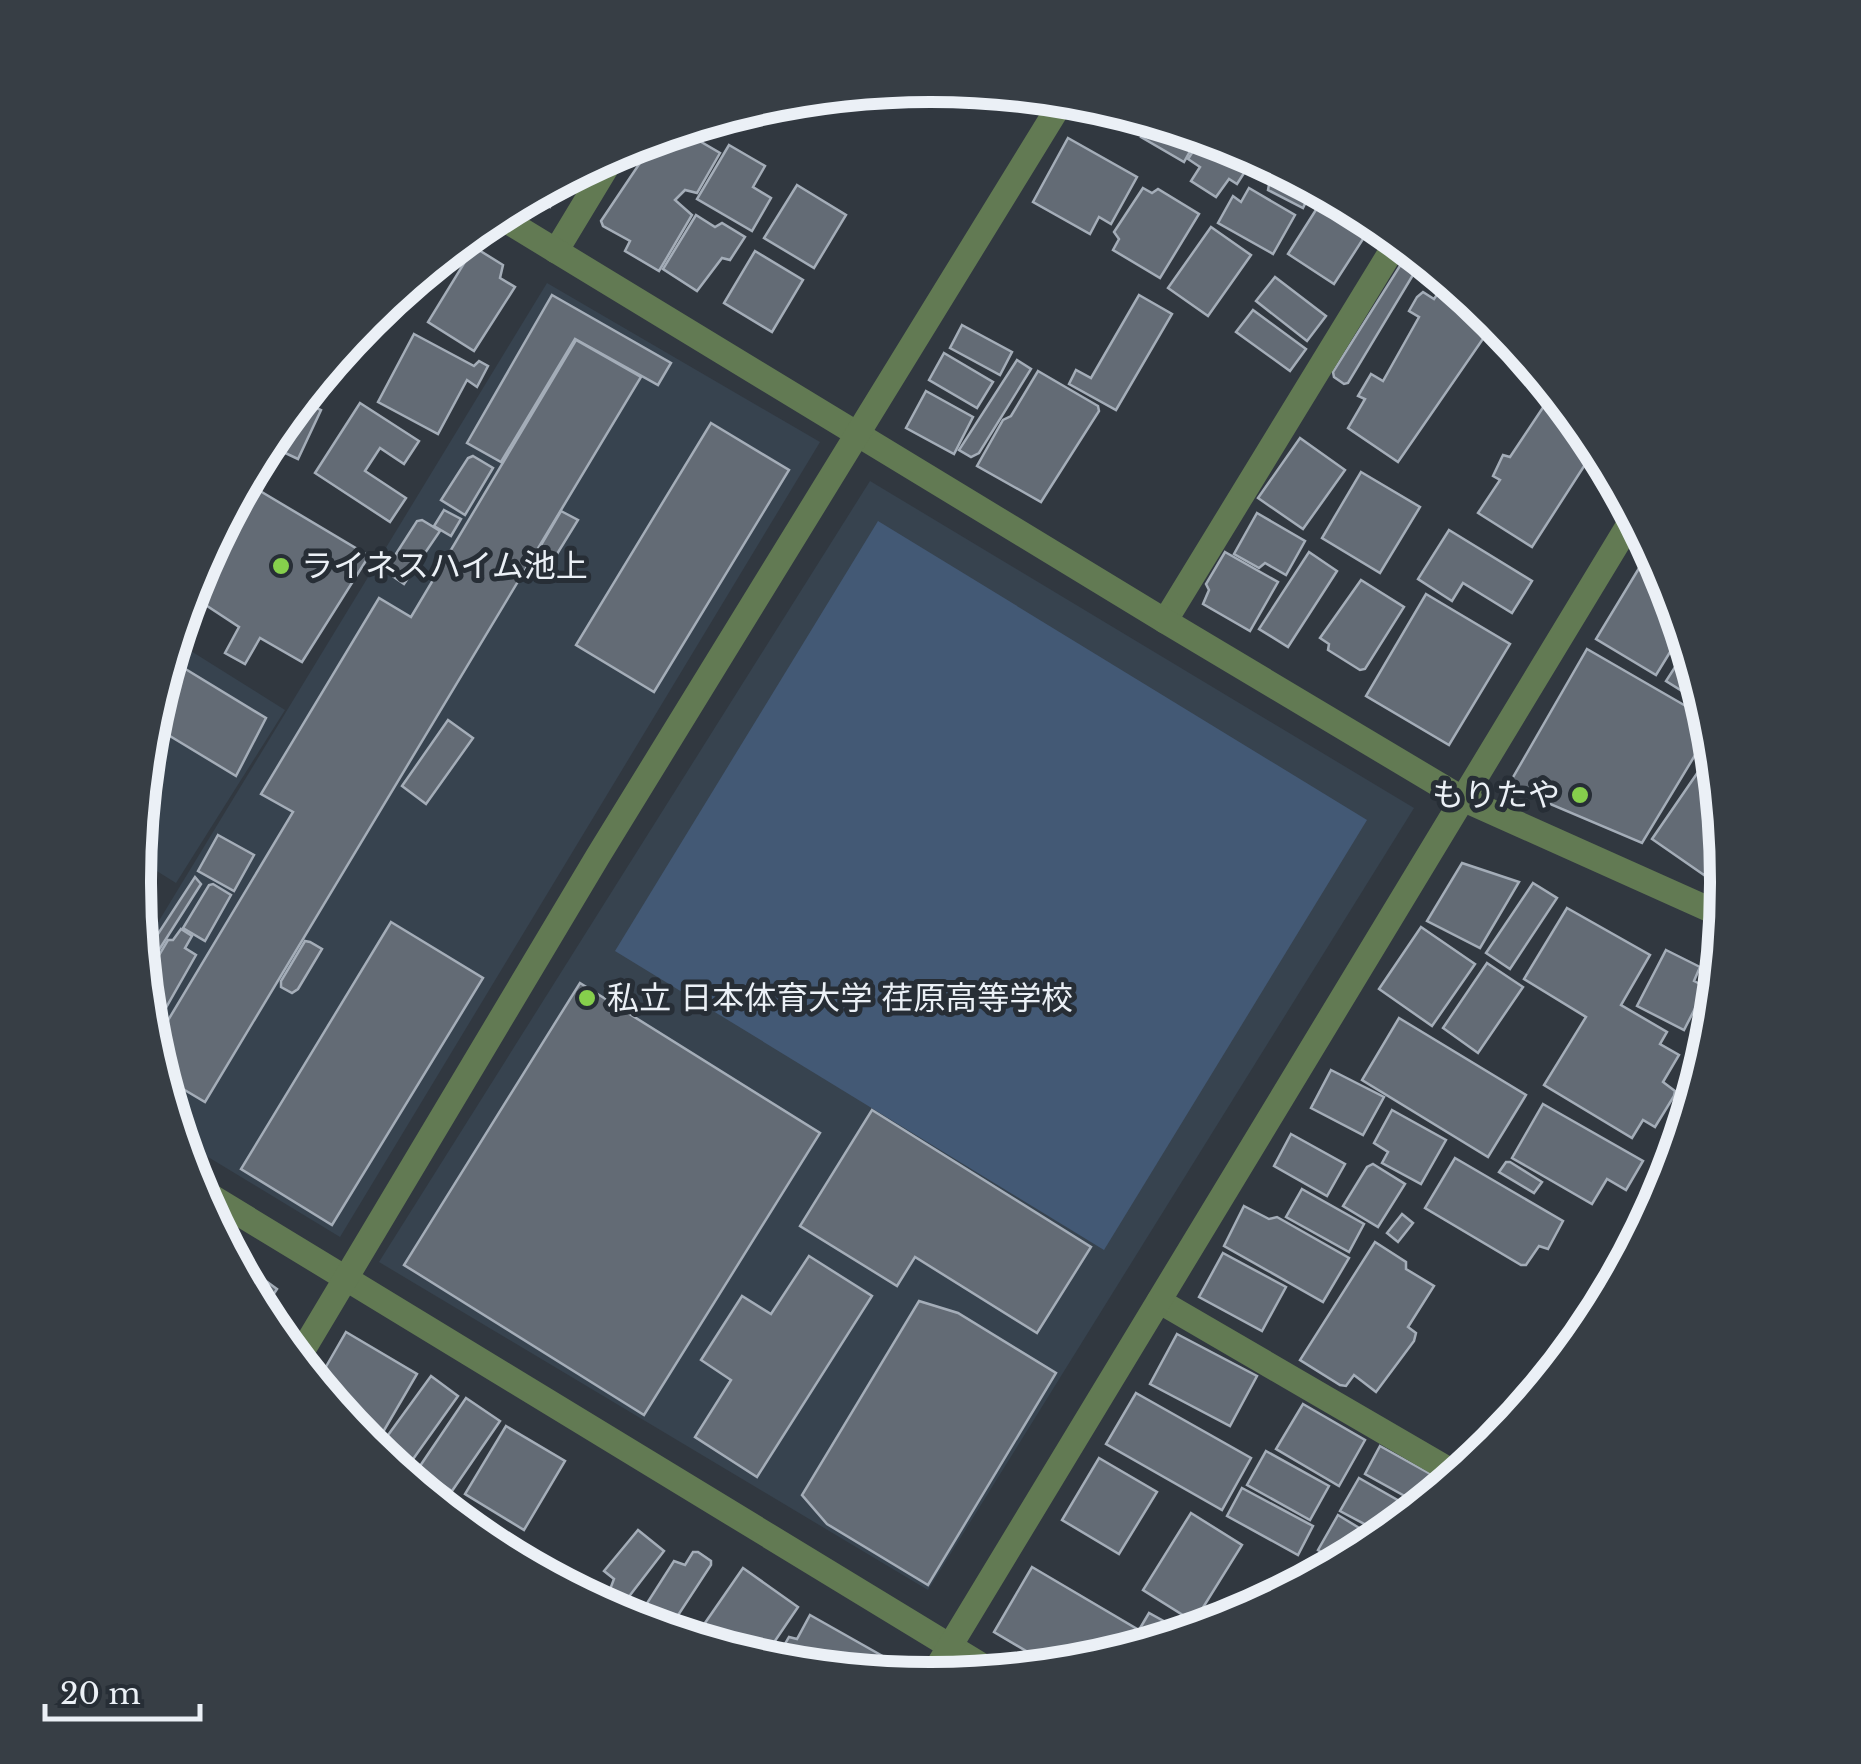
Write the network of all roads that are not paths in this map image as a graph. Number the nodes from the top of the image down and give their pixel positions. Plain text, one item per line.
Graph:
1 (1055, 113) edge
2 (601, 176) edge
3 (513, 224) edge
4 (556, 251) junction
5 (1390, 253) edge
6 (858, 434) junction
7 (1626, 529) edge
8 (1165, 621) junction
9 (1463, 799) junction
10 (1709, 909) edge
11 (220, 1202) edge
12 (347, 1279) junction
13 (1159, 1301) junction
14 (305, 1347) edge
15 (1445, 1467) edge
16 (950, 1646) junction
17 (973, 1660) edge
18 (941, 1662) edge

1 - 6 street
2 - 4 street
3 - 4 street
4 - 6 street
5 - 8 street
6 - 8 street
6 - 12 street
7 - 9 street
8 - 9 street
9 - 10 street
9 - 13 street
11 - 12 street
12 - 14 street
12 - 16 street
13 - 15 street
13 - 16 street
16 - 17 street
16 - 18 street

